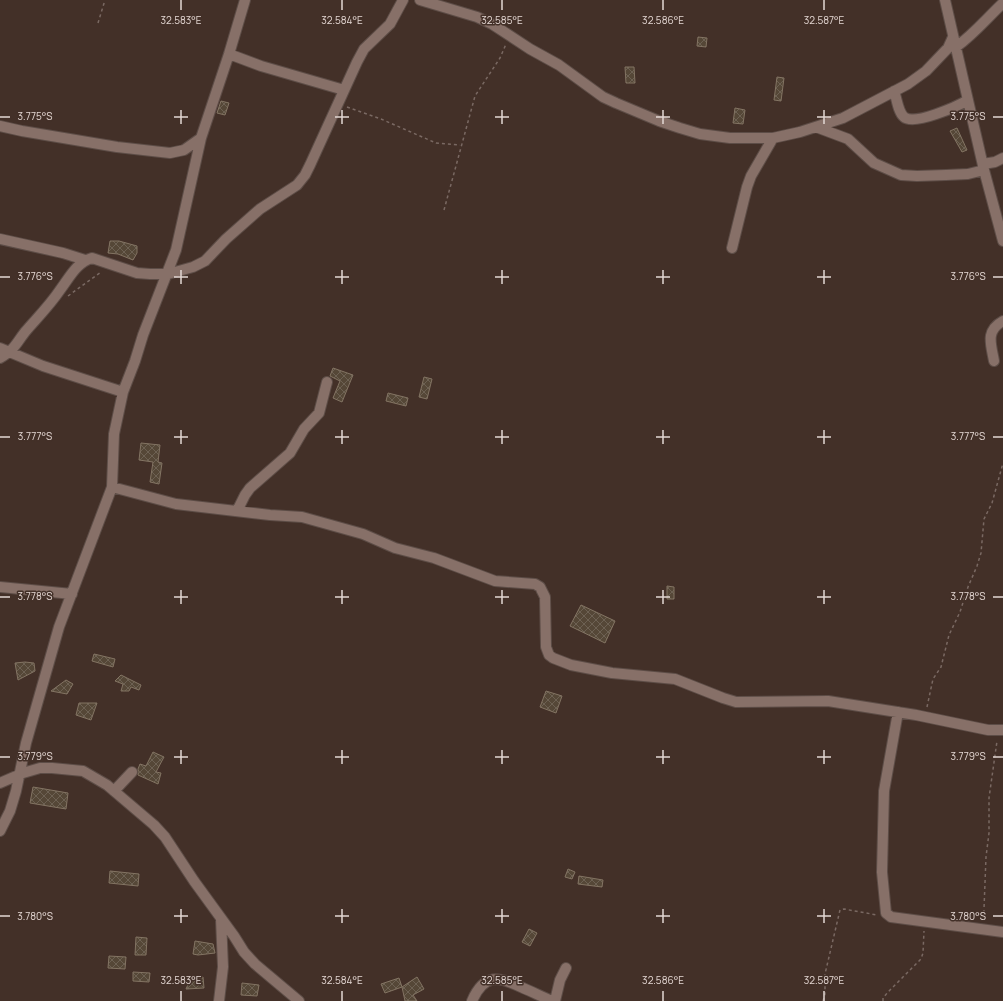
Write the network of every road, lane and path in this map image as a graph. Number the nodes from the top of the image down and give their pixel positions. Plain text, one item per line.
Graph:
1 (105, 0) edge
2 (245, 0) edge
3 (403, 0) edge
4 (420, 0) edge
5 (945, 0) edge
6 (1003, 3) edge
7 (98, 23) dead end
8 (509, 35) junction
9 (954, 42) junction
10 (229, 54) junction
11 (344, 90) junction
12 (894, 91) junction
13 (968, 100) junction
14 (338, 104) junction
15 (0, 126) edge
16 (816, 127) junction
17 (201, 138) junction
18 (773, 138) junction
19 (461, 145) junction
20 (1003, 158) edge
21 (984, 167) junction
22 (444, 210) dead end
23 (0, 239) edge
24 (1003, 241) edge
25 (732, 248) dead end
26 (85, 260) junction
27 (111, 264) junction
28 (168, 274) junction
29 (66, 297) dead end
30 (1003, 321) edge
31 (0, 348) edge
32 (10, 352) junction
33 (0, 358) edge
34 (994, 361) dead end
35 (327, 382) dead end
36 (123, 392) junction
37 (1003, 463) edge
38 (112, 487) junction
39 (237, 511) junction
40 (0, 587) edge
41 (72, 594) junction
42 (898, 712) junction
43 (916, 715) junction
44 (1002, 730) edge
45 (132, 772) dead end
46 (18, 776) junction
47 (0, 784) edge
48 (114, 791) junction
49 (0, 831) edge
50 (891, 917) junction
51 (222, 918) junction
52 (924, 922) junction
53 (981, 929) junction
54 (1003, 932) edge
55 (566, 968) dead end
56 (219, 1001) edge
57 (299, 1001) edge
58 (472, 1001) edge
59 (553, 1001) edge
60 (823, 1001) edge
61 (883, 1001) edge

1 - 7 path
2 - 10 street
3 - 11 street
4 - 8 street
5 - 9 street
6 - 9 street
8 - 18 street
8 - 19 path
9 - 12 street
9 - 13 street
10 - 11 street
10 - 17 street
11 - 14 street
12 - 13 street
12 - 16 street
13 - 21 street
14 - 19 path
14 - 28 street
15 - 17 street
16 - 18 street
16 - 21 street
17 - 28 street
18 - 25 street
19 - 22 path
20 - 21 street
21 - 24 street
23 - 26 street
26 - 27 street
26 - 32 street
27 - 28 street
27 - 29 path
28 - 36 street
30 - 34 street
31 - 32 street
32 - 33 street
32 - 36 street
35 - 39 street
36 - 38 street
37 - 43 path
38 - 39 street
38 - 41 street
39 - 42 street
40 - 41 street
41 - 46 street
42 - 43 street
42 - 50 street
43 - 44 street
44 - 53 path
45 - 48 street
46 - 47 street
46 - 48 street
46 - 49 street
48 - 51 street
50 - 52 street
50 - 60 path
51 - 56 street
51 - 57 street
52 - 53 street
52 - 61 path
53 - 54 street
55 - 59 street
58 - 59 street

